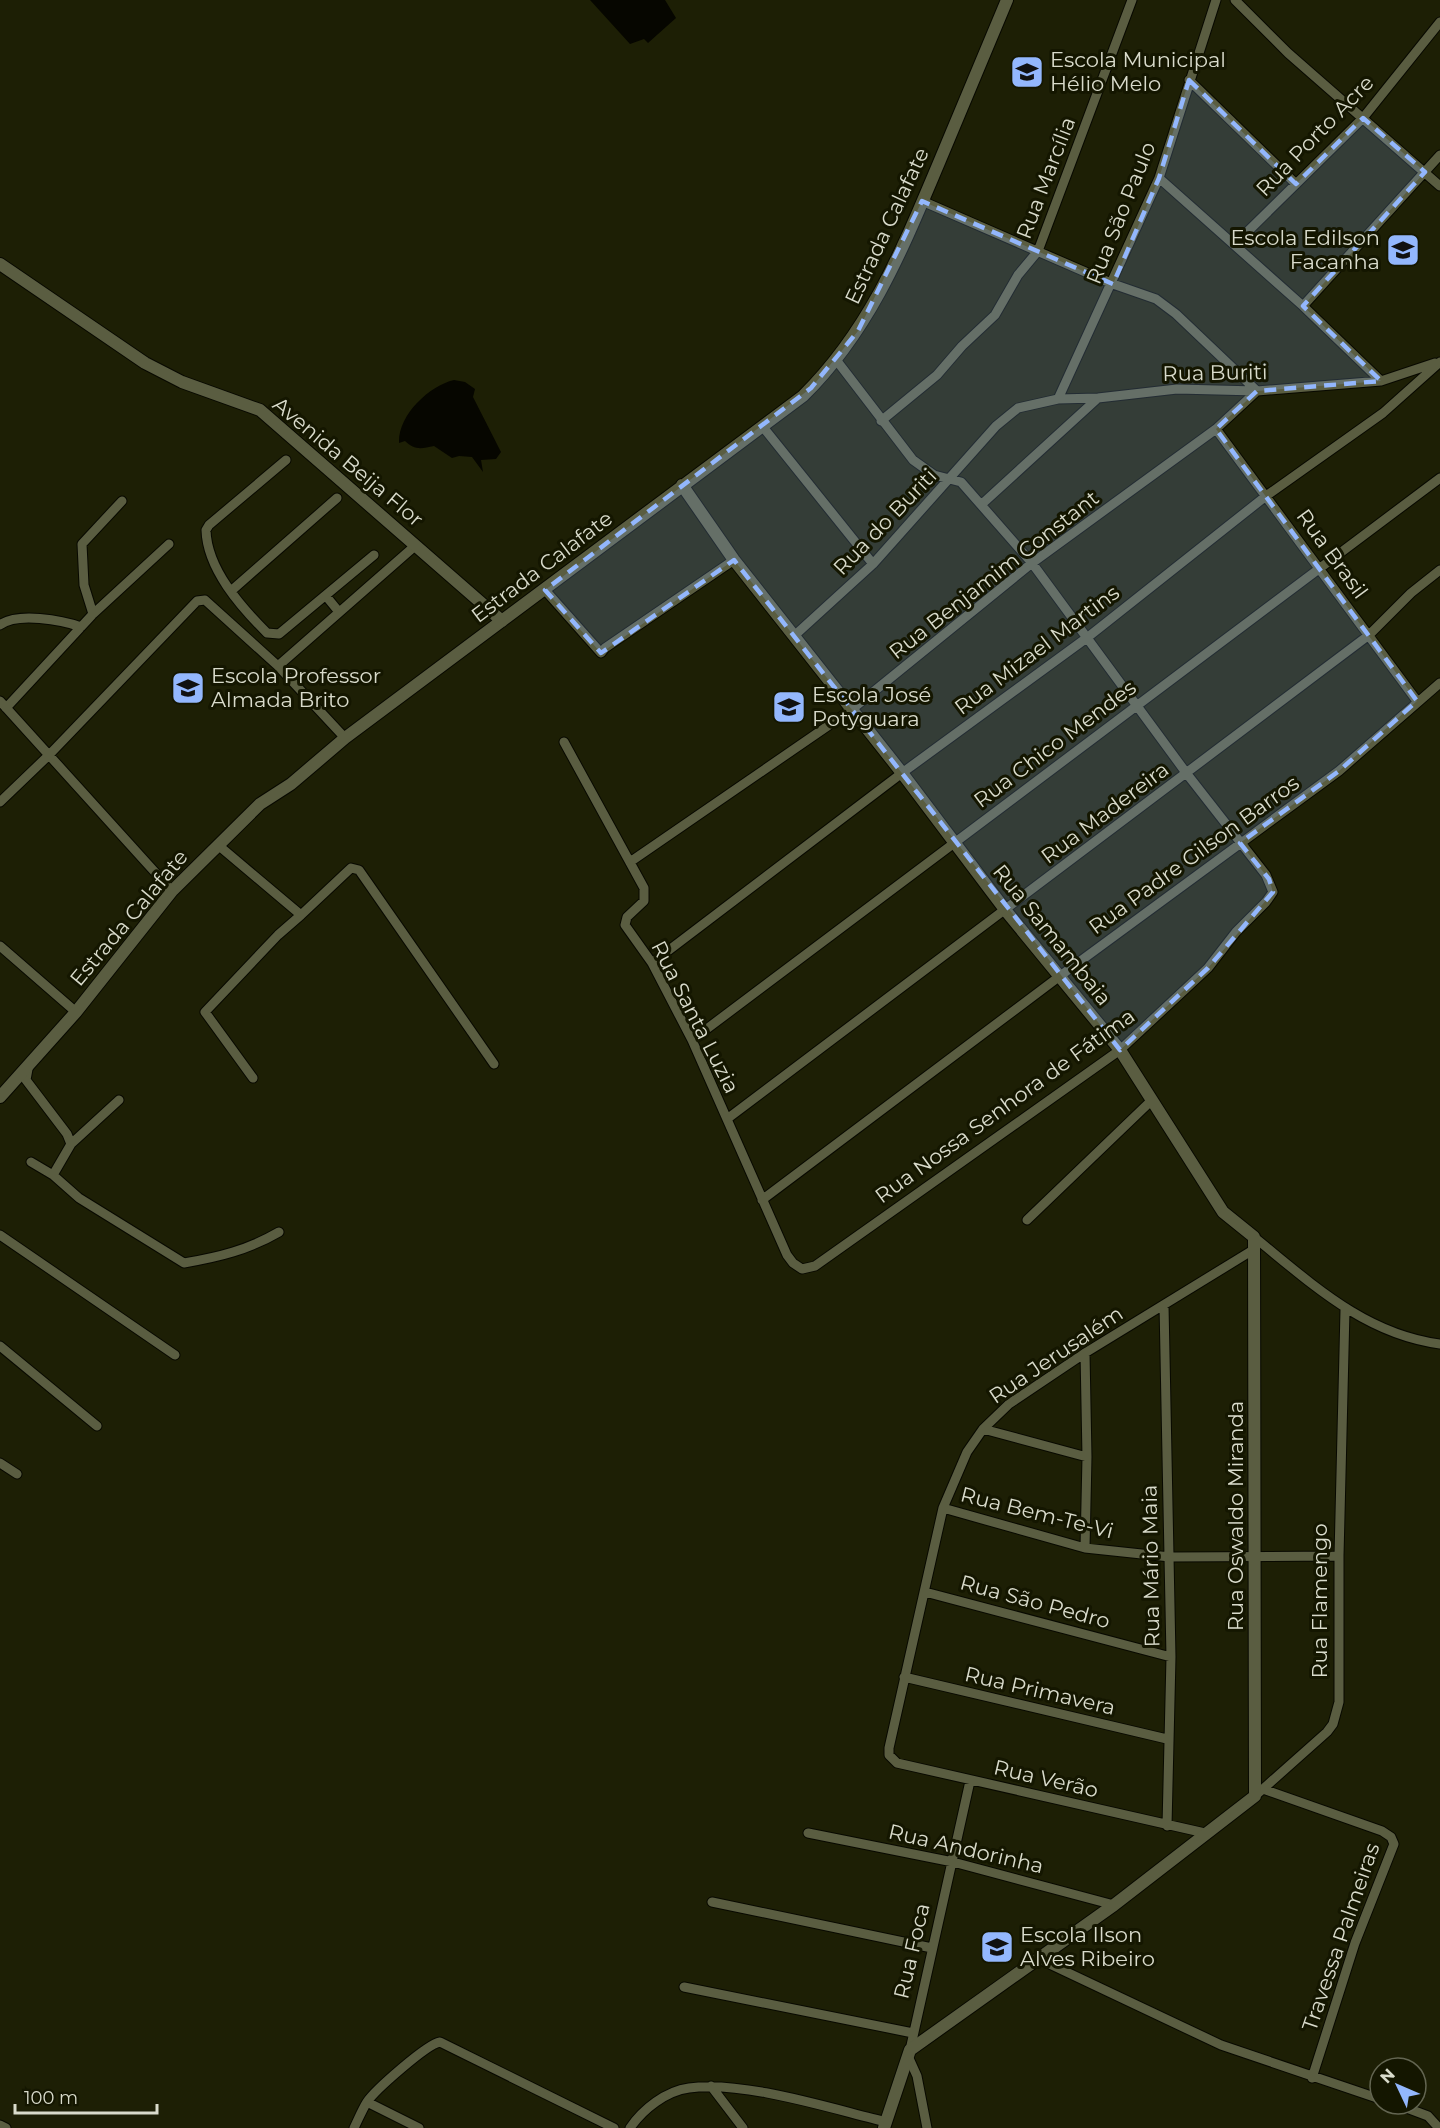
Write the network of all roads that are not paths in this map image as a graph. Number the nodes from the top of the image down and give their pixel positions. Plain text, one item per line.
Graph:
1 (1006, 0) edge
2 (1132, 0) edge
3 (1216, 0) edge
4 (1234, 0) edge
5 (1440, 22) edge
6 (1189, 81) junction
7 (1363, 118) junction
8 (1440, 155) edge
9 (1425, 172) junction
10 (1159, 178) junction
11 (1296, 184) junction
12 (1440, 186) edge
13 (922, 201) junction
14 (1235, 244) junction
15 (1038, 251) junction
16 (0, 264) edge
17 (1113, 284) junction
18 (1303, 306) junction
19 (837, 361) junction
20 (1440, 362) edge
21 (1381, 381) junction
22 (1257, 391) junction
23 (1098, 398) junction
24 (1058, 399) junction
25 (882, 421) junction
26 (996, 426) joint
27 (763, 427) junction
28 (1216, 429) junction
29 (286, 460) dead end
30 (1440, 478) edge
31 (950, 481) junction
32 (682, 485) junction
33 (1266, 496) junction
34 (337, 498) dead end
35 (122, 501) dead end
36 (982, 504) junction
37 (169, 544) dead end
38 (416, 545) junction
39 (374, 555) dead end
40 (734, 560) junction
41 (1032, 563) junction
42 (873, 564) junction
43 (1320, 567) junction
44 (1440, 570) edge
45 (545, 590) junction
46 (231, 591) junction
47 (326, 596) junction
48 (339, 612) junction
49 (93, 614) junction
50 (502, 621) junction
51 (0, 625) edge
52 (81, 627) junction
53 (1369, 635) junction
54 (794, 636) junction
55 (1088, 637) junction
56 (278, 666) junction
57 (1440, 683) edge
58 (1417, 701) junction
59 (3, 704) edge
60 (1137, 705) junction
61 (851, 710) junction
62 (345, 738) junction
63 (564, 742) dead end
64 (50, 755) junction
65 (902, 773) junction
66 (1187, 774) junction
67 (0, 802) edge
68 (954, 843) junction
69 (1240, 843) junction
70 (218, 845) junction
71 (630, 862) junction
72 (172, 891) junction
73 (1006, 911) junction
74 (301, 915) junction
75 (0, 946) edge
76 (652, 963) junction
77 (1060, 976) junction
78 (76, 1012) junction
79 (692, 1040) junction
80 (1120, 1050) junction
81 (494, 1064) dead end
82 (28, 1069) junction
83 (253, 1078) dead end
84 (0, 1097) edge
85 (119, 1100) dead end
86 (1152, 1100) junction
87 (727, 1119) junction
88 (71, 1144) junction
89 (31, 1162) dead end
90 (54, 1175) junction
91 (762, 1200) junction
92 (1026, 1220) dead end
93 (279, 1232) dead end
94 (0, 1235) edge
95 (1254, 1237) junction
96 (1253, 1250) junction
97 (787, 1255) joint
98 (1164, 1305) junction
99 (1346, 1310) junction
100 (1440, 1344) edge
101 (0, 1346) edge
102 (1085, 1353) junction
103 (175, 1355) dead end
104 (97, 1426) dead end
105 (983, 1429) junction
106 (1087, 1457) junction
107 (0, 1462) edge
108 (17, 1474) dead end
109 (943, 1508) junction
110 (1085, 1548) junction
111 (1170, 1557) junction
112 (1256, 1557) junction
113 (1339, 1557) junction
114 (925, 1592) junction
115 (1171, 1657) junction
116 (904, 1677) junction
117 (1167, 1739) junction
118 (889, 1748) joint
119 (970, 1781) junction
120 (1259, 1792) junction
121 (1167, 1826) junction
122 (808, 1833) dead end
123 (1205, 1833) junction
124 (953, 1862) junction
125 (712, 1902) dead end
126 (1114, 1905) junction
127 (932, 1947) junction
128 (1039, 1959) junction
129 (684, 1987) dead end
130 (913, 2033) junction
131 (909, 2053) junction
132 (1312, 2078) junction
133 (711, 2086) junction
134 (1368, 2095) edge
135 (367, 2102) junction
136 (1428, 2116) edge
137 (0, 2125) edge
138 (886, 2125) edge
139 (6, 2128) edge
140 (354, 2128) edge
141 (419, 2128) edge
142 (614, 2128) edge
143 (630, 2128) edge
144 (742, 2128) edge
145 (927, 2128) edge
146 (1439, 2128) edge

1 - 13 street, Estrada Calafate
2 - 15 street, Rua Marcília
3 - 6 street, Rua São Paulo
4 - 7 street
5 - 7 street, Rua Porto Acre
6 - 10 street, Rua São Paulo
6 - 11 street
7 - 9 street
7 - 11 street, Rua Porto Acre
8 - 9 street
9 - 12 street
9 - 18 street
10 - 14 street
10 - 17 street, Rua São Paulo
11 - 14 street, Rua Porto Acre
13 - 15 street
13 - 19 street, Estrada Calafate
14 - 18 street
15 - 17 street
15 - 25 street, Rua Marcília
16 - 38 street, Avenida Beija Flor
17 - 22 street
17 - 24 street, Rua São Paulo
18 - 21 street
19 - 25 street
19 - 27 street, Estrada Calafate
20 - 21 street, Rua Buriti
20 - 33 street, Rua Mizael Martins
21 - 22 street, Rua Buriti
22 - 23 street, Rua Buriti
22 - 28 street, Rua Benjamim Constant
23 - 24 street, Rua Buriti
23 - 36 street
24 - 26 street, Rua Buriti
25 - 31 street
26 - 31 street, Rua do Buriti
27 - 32 street, Estrada Calafate
27 - 42 street
28 - 33 street, Rua Brasil
28 - 41 street, Rua Benjamim Constant
29 - 46 street
30 - 43 street, Rua Chico Mendes
31 - 36 street
31 - 42 street, Rua do Buriti
32 - 40 street, Rua Samambaia
32 - 45 street, Estrada Calafate
33 - 43 street, Rua Brasil
33 - 55 street, Rua Mizael Martins
34 - 46 street
35 - 49 street
36 - 41 street
37 - 49 street
38 - 48 street
38 - 50 street, Avenida Beija Flor
39 - 47 street
40 - 45 street
40 - 54 street, Rua Samambaia
41 - 55 street
41 - 61 street, Rua Benjamim Constant
42 - 54 street, Rua do Buriti
43 - 53 street, Rua Brasil
43 - 60 street, Rua Chico Mendes
44 - 53 street, Rua Madereira
45 - 50 street, Estrada Calafate
46 - 47 street
47 - 48 street
48 - 56 street
49 - 52 street
50 - 62 street, Estrada Calafate
51 - 52 street
52 - 59 street
53 - 58 street, Rua Brasil
53 - 66 street, Rua Madereira
54 - 61 street, Rua Samambaia
55 - 60 street
55 - 65 street, Rua Mizael Martins
56 - 62 street
56 - 64 street
57 - 58 street, Rua Padre Gilson Barros
58 - 69 street, Rua Padre Gilson Barros
59 - 64 street
60 - 66 street
60 - 68 street, Rua Chico Mendes
61 - 65 street, Rua Samambaia
61 - 71 street, Rua Benjamim Constant
62 - 70 street, Estrada Calafate
63 - 71 street, Rua Santa Luzia
64 - 67 street
64 - 72 street
65 - 68 street, Rua Samambaia
65 - 76 street, Rua Mizael Martins
66 - 69 street
66 - 73 street, Rua Madereira
68 - 73 street, Rua Samambaia
68 - 79 street, Rua Chico Mendes
69 - 77 street, Rua Padre Gilson Barros
69 - 80 street, Rua Nossa Senhora de Fátima
70 - 72 street, Estrada Calafate
70 - 74 street
71 - 76 street, Rua Santa Luzia
72 - 78 street, Estrada Calafate
73 - 77 street, Rua Samambaia
73 - 87 street, Rua Madereira
74 - 81 street
74 - 83 street
75 - 78 street
76 - 79 street, Rua Santa Luzia
77 - 80 street, Rua Samambaia
77 - 91 street, Rua Padre Gilson Barros
78 - 82 street, Estrada Calafate
79 - 87 street, Rua Santa Luzia
80 - 86 street, Rua Samambaia
80 - 97 street, Rua Nossa Senhora de Fátima
82 - 84 street, Estrada Calafate
82 - 88 street
85 - 88 street
86 - 92 street
86 - 95 street, Rua Samambaia
87 - 91 street, Rua Santa Luzia
88 - 90 street
89 - 90 street
90 - 93 street
91 - 97 street, Rua Santa Luzia
94 - 103 street
95 - 96 street, Rua Oswaldo Miranda
95 - 99 street, Rua Samambaia
96 - 98 street, Rua Jerusalém
96 - 112 street, Rua Oswaldo Miranda
98 - 102 street, Rua Jerusalém
98 - 111 street, Rua Mário Maia
99 - 100 street, Rua Samambaia
99 - 113 street, Rua Flamengo
101 - 104 street
102 - 105 street, Rua Jerusalém
102 - 106 street
105 - 106 street
105 - 109 street, Rua Jerusalém
106 - 110 street
107 - 108 street
109 - 110 street, Rua Bem-Te-Vi
109 - 114 street, Rua Jerusalém
110 - 111 street, Rua Bem-Te-Vi
111 - 112 street, Rua Bem-Te-Vi
111 - 115 street, Rua Mário Maia
112 - 113 street, Rua Bem-Te-Vi
112 - 120 street, Rua Oswaldo Miranda
113 - 120 street, Rua Flamengo
114 - 115 street, Rua São Pedro
114 - 116 street, Rua Jerusalém
115 - 117 street, Rua Mário Maia
116 - 117 street, Rua Primavera
116 - 118 street, Rua Jerusalém
117 - 121 street, Rua Mário Maia
118 - 119 street, Rua Verão
119 - 121 street, Rua Verão
119 - 124 street, Rua Foca
120 - 123 street, Rua Flamengo
120 - 132 street, Travessa Palmeiras
121 - 123 street, Rua Verão
122 - 124 street, Rua Andorinha
123 - 126 street, Rua Flamengo
124 - 126 street, Rua Andorinha
124 - 127 street, Rua Foca
125 - 127 street
126 - 128 street, Rua Flamengo
127 - 130 street, Rua Foca
128 - 131 street, Rua Flamengo
128 - 132 street
129 - 130 street
130 - 131 street, Rua Foca
131 - 138 street, Rua Foca
131 - 145 street
132 - 134 street
133 - 138 street
133 - 143 street
133 - 144 street
135 - 140 street
135 - 141 street
135 - 142 street
136 - 146 street
137 - 139 street

